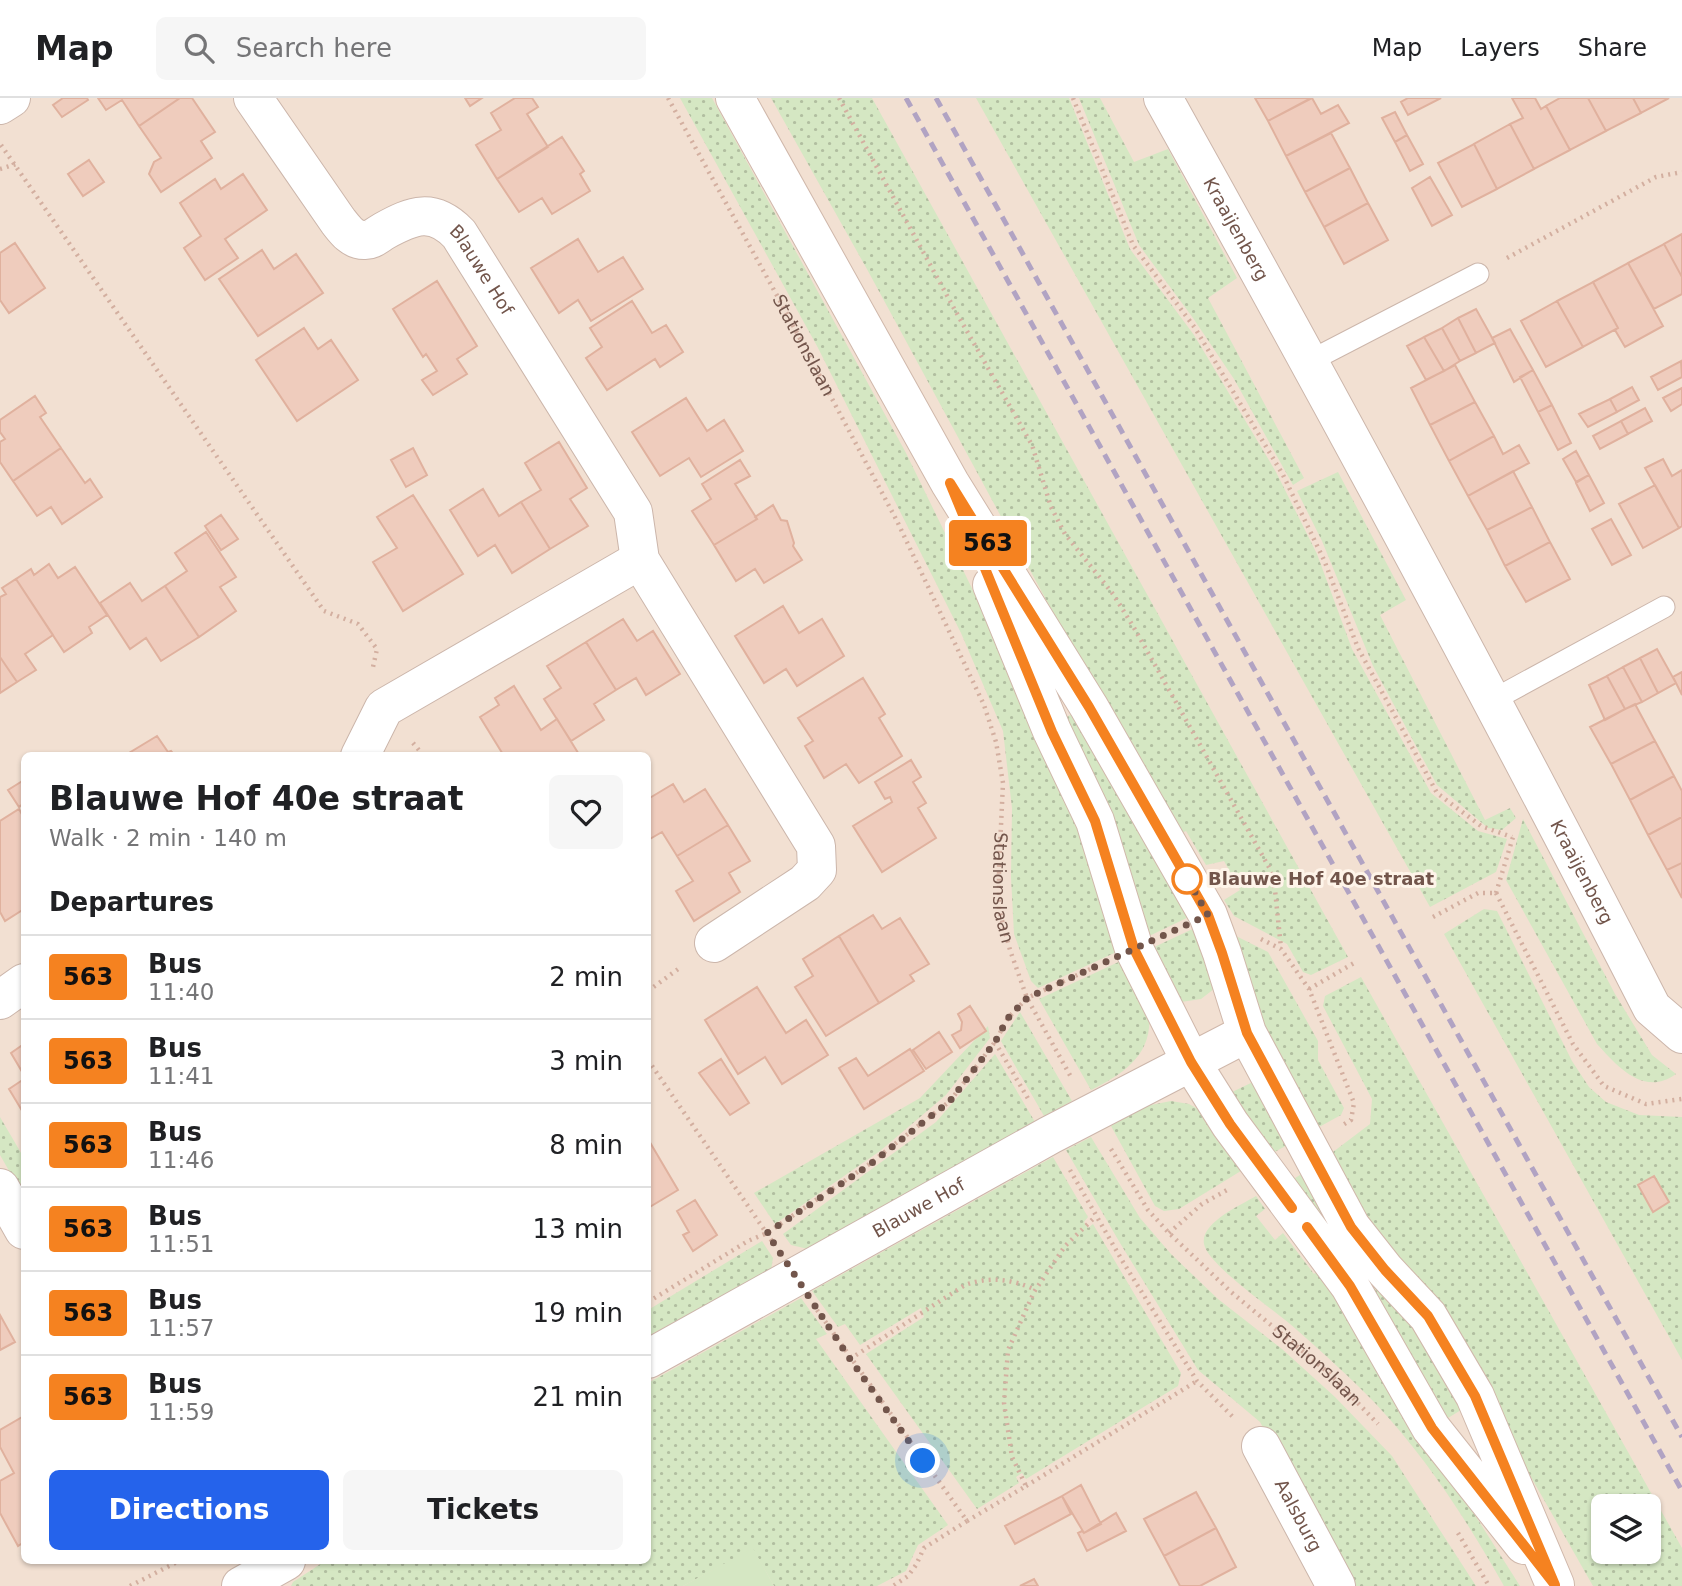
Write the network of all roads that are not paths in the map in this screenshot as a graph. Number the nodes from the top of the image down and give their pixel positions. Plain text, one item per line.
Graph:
1 (11, 98) edge
2 (253, 98) edge
3 (735, 98) edge
4 (1163, 98) edge
5 (0, 105) edge
6 (1478, 274) road end
7 (1310, 361) junction
8 (950, 483) junction
9 (640, 559) junction
10 (1664, 607) dead end
11 (1493, 700) junction
12 (362, 752) edge
13 (714, 943) dead end
14 (21, 986) edge
15 (0, 1000) edge
16 (1247, 1033) junction
17 (1682, 1034) edge
18 (1191, 1062) junction
19 (0, 1188) edge
20 (21, 1225) edge
21 (651, 1357) edge
22 (1261, 1446) road end
23 (222, 1564) edge
24 (281, 1564) edge
25 (234, 1586) edge
26 (241, 1586) edge
27 (1336, 1586) edge
28 (1555, 1586) edge

1 - 5 street
2 - 9 street, Blauwe Hof
3 - 8 street
4 - 7 street, Kraaijenberg
6 - 7 lane
7 - 11 street, Kraaijenberg
8 - 16 street
8 - 18 street
9 - 12 street
9 - 13 street, Blauwe Hof
10 - 11 lane
11 - 17 street, Kraaijenberg
14 - 15 street
16 - 18 street
16 - 28 street
18 - 21 street, Blauwe Hof
18 - 28 street
19 - 20 street
22 - 27 street, Aalsburg
23 - 25 street
24 - 26 street

